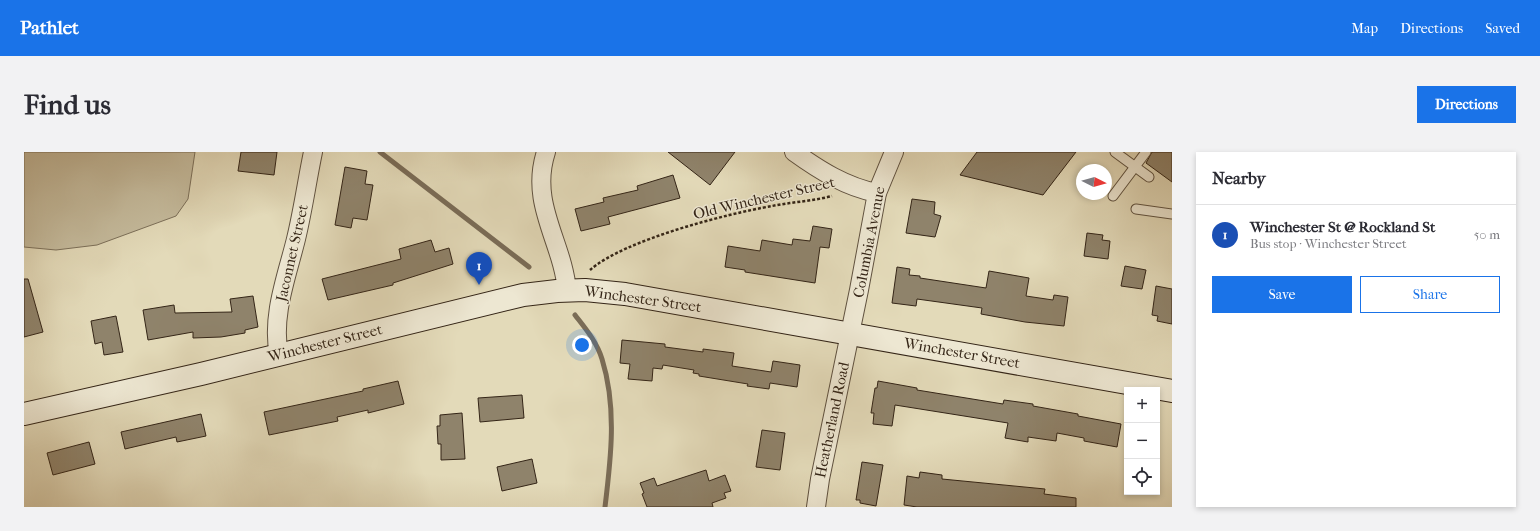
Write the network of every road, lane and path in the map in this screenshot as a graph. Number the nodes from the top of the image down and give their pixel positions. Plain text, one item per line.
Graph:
1 (313, 152) edge
2 (546, 152) edge
3 (794, 152) edge
4 (894, 152) edge
5 (1115, 152) edge
6 (1146, 152) edge
7 (1135, 167) junction
8 (1149, 177) dead end
9 (849, 185) junction
10 (876, 193) junction
11 (1113, 196) dead end
12 (1136, 208) dead end
13 (1172, 214) edge
14 (576, 290) junction
15 (850, 333) junction
16 (279, 355) junction
17 (1172, 391) edge
18 (24, 414) edge
19 (816, 507) edge

1 - 16 street, Jaconnet Street
2 - 14 street
3 - 9 street
4 - 10 street, Columbia Avenue
5 - 7 lane
6 - 7 lane
7 - 8 lane
7 - 11 lane
9 - 10 street
9 - 14 path, Old Winchester Street
10 - 15 street, Columbia Avenue
12 - 13 lane
14 - 15 street, Winchester Street
14 - 16 street, Winchester Street
15 - 17 street, Winchester Street
15 - 19 street, Heatherland Road
16 - 18 street, Winchester Street

